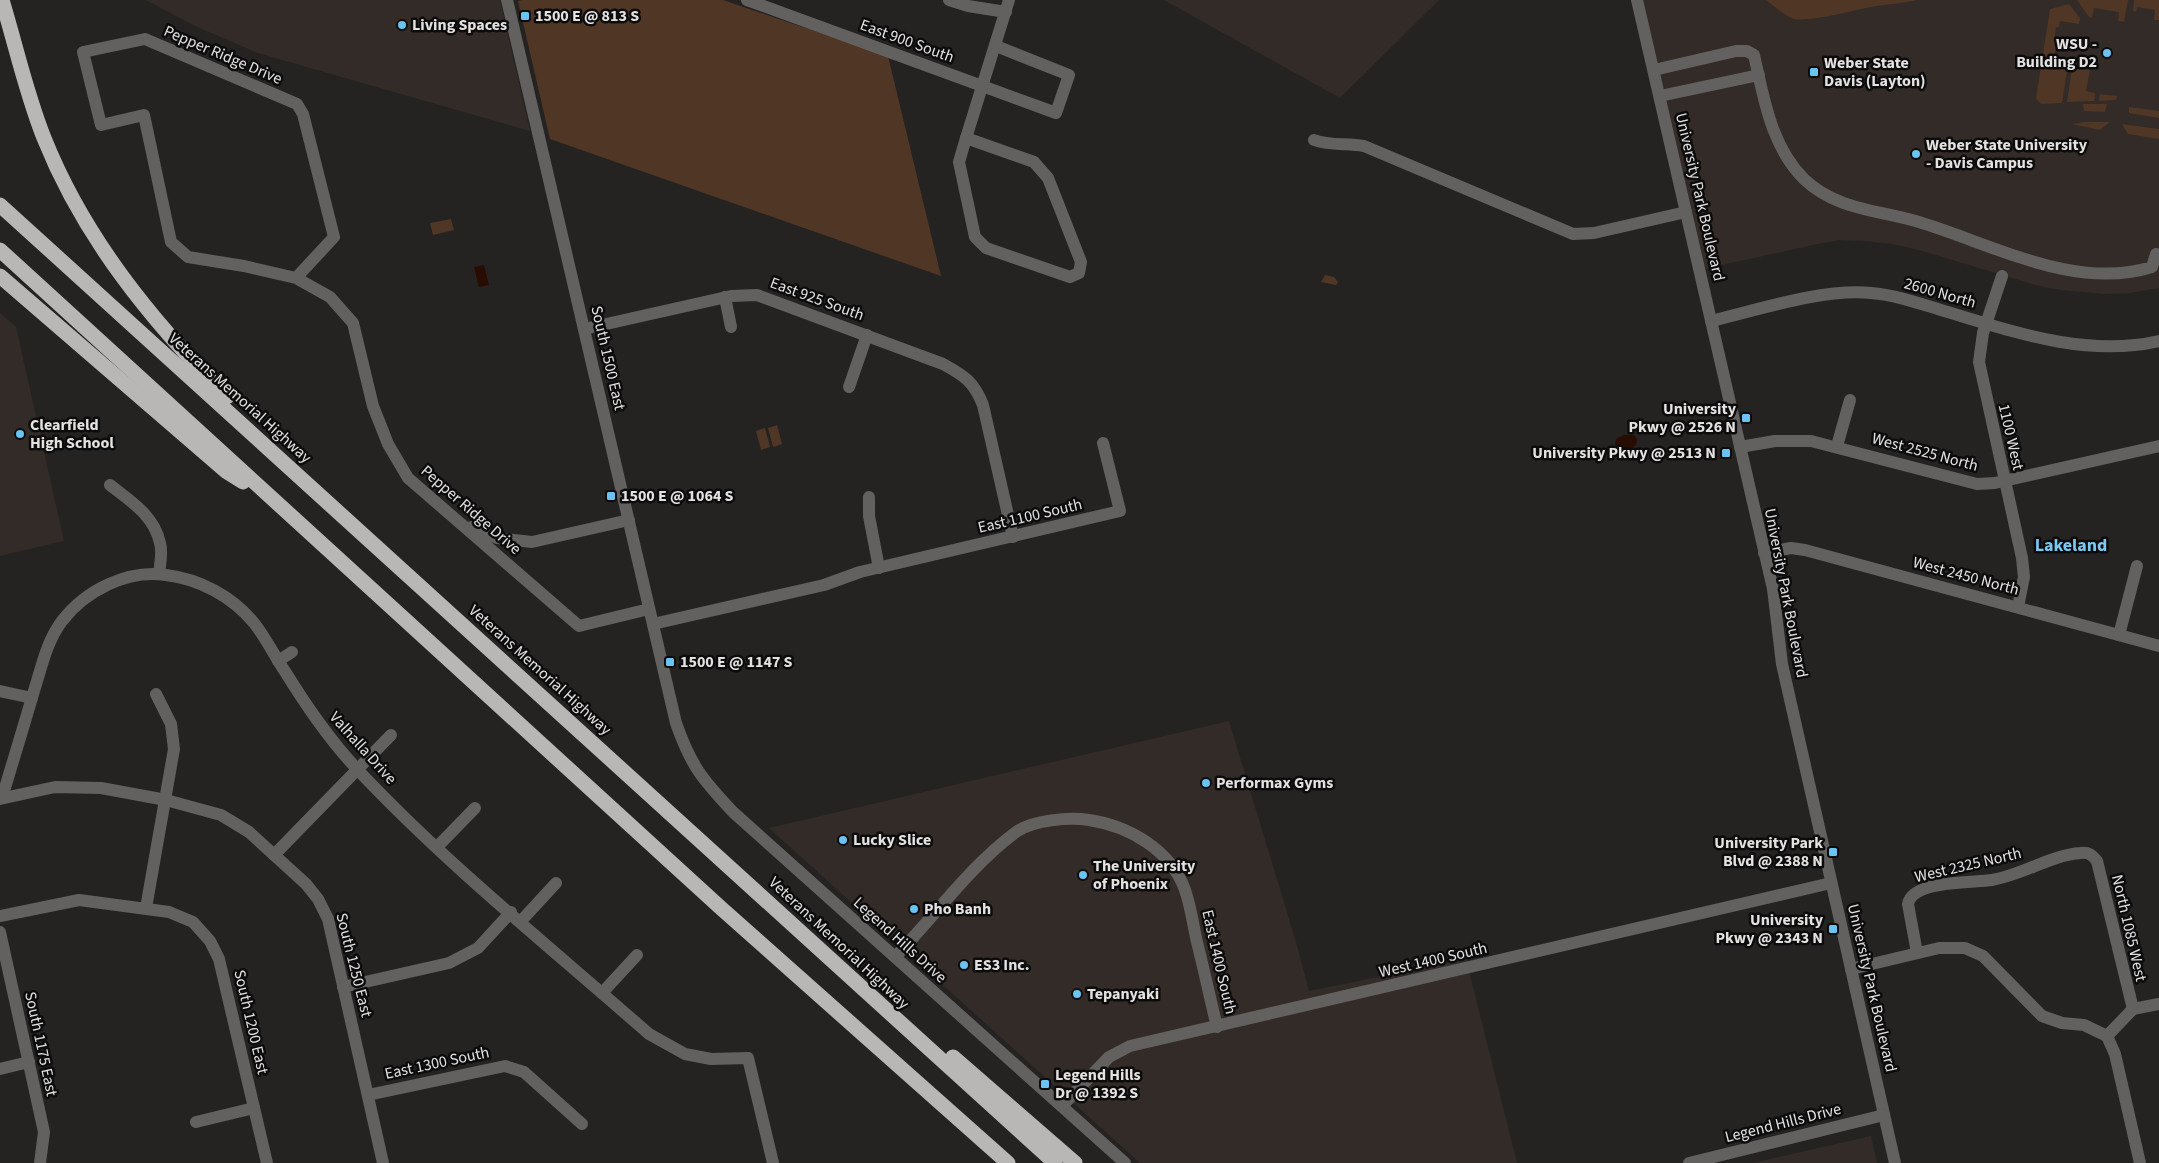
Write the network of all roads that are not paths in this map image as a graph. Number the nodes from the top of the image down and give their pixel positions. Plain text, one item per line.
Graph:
1 (2, 0) edge
2 (10, 0) edge
3 (507, 0) edge
4 (747, 0) edge
5 (949, 0) edge
6 (1637, 0) edge
7 (1007, 6) edge
8 (12, 32) junction
9 (996, 46) junction
10 (1654, 70) junction
11 (1759, 75) junction
12 (983, 87) junction
13 (1660, 96) junction
14 (966, 138) junction
15 (1314, 140) dead end
16 (0, 205) edge
17 (1686, 212) junction
18 (0, 250) edge
19 (2156, 262) edge
20 (0, 276) edge
21 (2002, 276) dead end
22 (296, 278) junction
23 (725, 297) junction
24 (1711, 321) junction
25 (1986, 324) junction
26 (730, 327) dead end
27 (584, 329) junction
28 (867, 335) junction
29 (2159, 341) edge
30 (849, 387) dead end
31 (1850, 400) dead end
32 (1103, 442) dead end
33 (1837, 446) junction
34 (2159, 446) edge
35 (1740, 447) junction
36 (2004, 481) junction
37 (110, 485) dead end
38 (869, 497) dead end
39 (274, 500) junction
40 (336, 508) junction
41 (629, 520) junction
42 (457, 521) junction
43 (1013, 537) junction
44 (1764, 553) junction
45 (2138, 566) dead end
46 (880, 568) junction
47 (160, 574) junction
48 (2018, 607) junction
49 (649, 610) junction
50 (653, 624) junction
51 (2119, 635) junction
52 (2159, 646) edge
53 (292, 652) dead end
54 (278, 661) junction
55 (0, 692) edge
56 (156, 694) dead end
57 (32, 698) junction
58 (676, 723) joint
59 (391, 734) dead end
60 (357, 769) junction
61 (1, 798) edge
62 (166, 800) junction
63 (475, 808) dead end
64 (437, 847) junction
65 (274, 855) junction
66 (2092, 855) joint
67 (556, 883) dead end
68 (1832, 883) junction
69 (146, 908) junction
70 (511, 912) junction
71 (0, 916) edge
72 (521, 922) junction
73 (0, 932) edge
74 (1917, 953) junction
75 (637, 955) dead end
76 (895, 957) junction
77 (1851, 969) junction
78 (344, 987) junction
79 (602, 993) junction
80 (2159, 1004) edge
81 (2132, 1009) junction
82 (1217, 1027) junction
83 (2107, 1036) junction
84 (922, 1043) junction
85 (29, 1062) junction
86 (0, 1069) edge
87 (368, 1095) junction
88 (1062, 1106) junction
89 (254, 1108) junction
90 (1884, 1114) junction
91 (196, 1122) dead end
92 (582, 1124) dead end
93 (40, 1163) edge
94 (266, 1163) edge
95 (383, 1163) edge
96 (773, 1163) edge
97 (1008, 1163) edge
98 (1055, 1163) edge
99 (1075, 1163) edge
100 (1125, 1163) edge
101 (1690, 1163) edge
102 (1896, 1163) edge
103 (2140, 1163) edge

1 - 8 highway
2 - 8 highway
3 - 27 street, South 1500 East
4 - 12 street, East 900 South
5 - 7 street
6 - 10 street, University Park Boulevard
7 - 9 street
8 - 40 highway
9 - 12 street
9 - 12 street, East 900 South
10 - 11 street
10 - 13 street, University Park Boulevard
11 - 13 street
11 - 19 street
12 - 14 street
13 - 17 street, University Park Boulevard
14 - 14 street
15 - 17 street
16 - 40 highway, Veterans Memorial Highway
17 - 24 street, University Park Boulevard
18 - 39 highway
20 - 39 highway
21 - 25 street, 1100 West
22 - 22 street, Pepper Ridge Drive
22 - 42 street, Pepper Ridge Drive
23 - 26 street
23 - 27 street, East 925 South
23 - 28 street, East 925 South
24 - 25 street, 2600 North
24 - 35 street, University Park Boulevard
25 - 29 street, 2600 North
25 - 36 street, 1100 West
27 - 41 street, South 1500 East
28 - 30 street, East 925 South
28 - 43 street, East 925 South
31 - 33 street
32 - 43 street, East 1100 South
33 - 35 street, West 2525 North
33 - 36 street, West 2525 North
34 - 36 street, West 2525 North
35 - 44 street, University Park Boulevard
36 - 48 street, 1100 West
37 - 47 street
38 - 46 street
39 - 97 highway
40 - 84 highway, Veterans Memorial Highway
41 - 42 street
41 - 49 street, South 1500 East
42 - 49 street, Pepper Ridge Drive
43 - 46 street, East 1100 South
44 - 48 street, West 2450 North
44 - 68 street, University Park Boulevard
45 - 51 street
46 - 50 street, East 1100 South
47 - 54 street, Valhalla Drive
47 - 57 street, Valhalla Drive
48 - 51 street, West 2450 North
49 - 50 street, South 1500 East
50 - 58 street, South 1500 East
51 - 52 street, West 2450 North
53 - 54 street
54 - 60 street, Valhalla Drive
55 - 57 street
56 - 62 street
57 - 61 street, Valhalla Drive
58 - 76 street, Legend Hills Drive
59 - 60 street
60 - 64 street, Valhalla Drive
60 - 65 street
61 - 62 street
62 - 65 street, South 1250 East
62 - 69 street
63 - 64 street
64 - 70 street, Valhalla Drive
65 - 78 street, South 1250 East
66 - 74 street, West 2325 North
66 - 81 street, North 1085 West
67 - 72 street
68 - 77 street, University Park Boulevard
68 - 82 street, West 1400 South
69 - 71 street, South 1200 East
69 - 89 street, South 1200 East
70 - 72 street, Valhalla Drive
70 - 78 street
72 - 79 street, Valhalla Drive
73 - 85 street, South 1175 East
74 - 77 street
74 - 83 street
75 - 79 street
76 - 82 street, East 1400 South
76 - 88 street, Legend Hills Drive
77 - 90 street, University Park Boulevard
78 - 87 street, South 1250 East
79 - 96 street, Valhalla Drive
80 - 81 street
81 - 83 street
82 - 88 street, West 1400 South
83 - 103 street
84 - 98 highway, Veterans Memorial Highway
84 - 99 highway
85 - 86 street
85 - 93 street, South 1175 East
87 - 92 street, East 1300 South
87 - 95 street, South 1250 East
88 - 100 street, Legend Hills Drive
89 - 91 street
89 - 94 street, South 1200 East
90 - 101 street, Legend Hills Drive
90 - 102 street, University Park Boulevard

